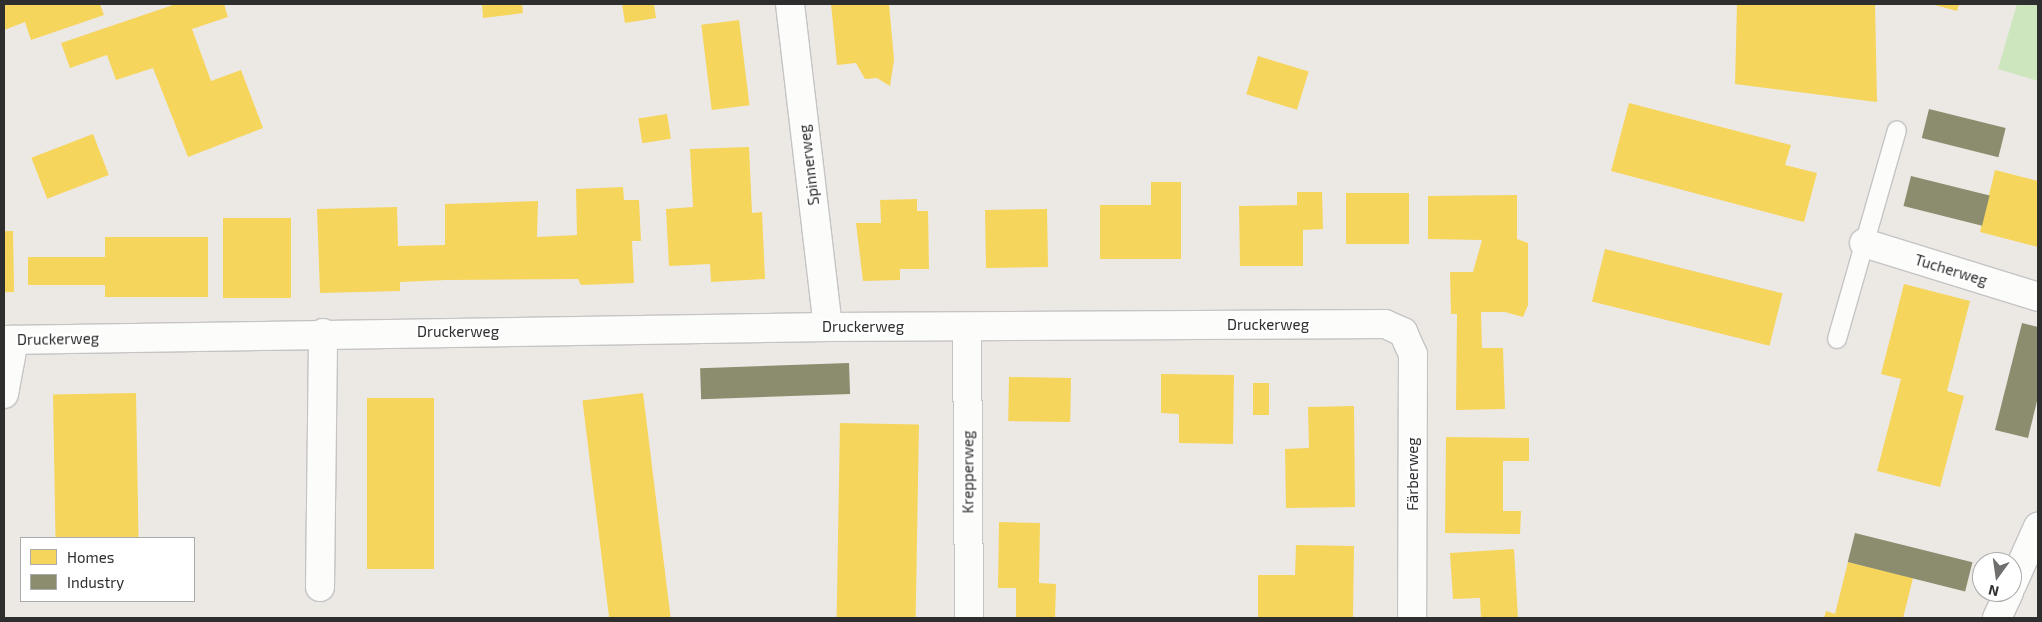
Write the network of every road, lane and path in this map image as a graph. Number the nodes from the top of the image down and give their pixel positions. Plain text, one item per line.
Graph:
1 (790, 4) edge
2 (1897, 130) dead end
3 (1864, 243) junction
4 (2038, 297) edge
5 (828, 327) junction
6 (967, 327) junction
7 (1403, 332) joint
8 (322, 333) junction
9 (1837, 339) dead end
10 (9, 340) edge
11 (4, 394) edge
12 (2038, 527) edge
13 (2022, 563) edge
14 (320, 587) dead end
15 (2004, 602) edge
16 (969, 618) edge
17 (1412, 618) edge
18 (1997, 618) edge

1 - 5 street, Spinnerweg
2 - 3 lane
3 - 4 street, Tucherweg
3 - 9 lane
5 - 6 street, Druckerweg
5 - 8 street, Druckerweg
6 - 7 street, Druckerweg
6 - 16 street, Krepperweg
7 - 17 street, Färberweg
8 - 10 street, Druckerweg
8 - 14 street
10 - 11 street
12 - 13 street
15 - 18 street

